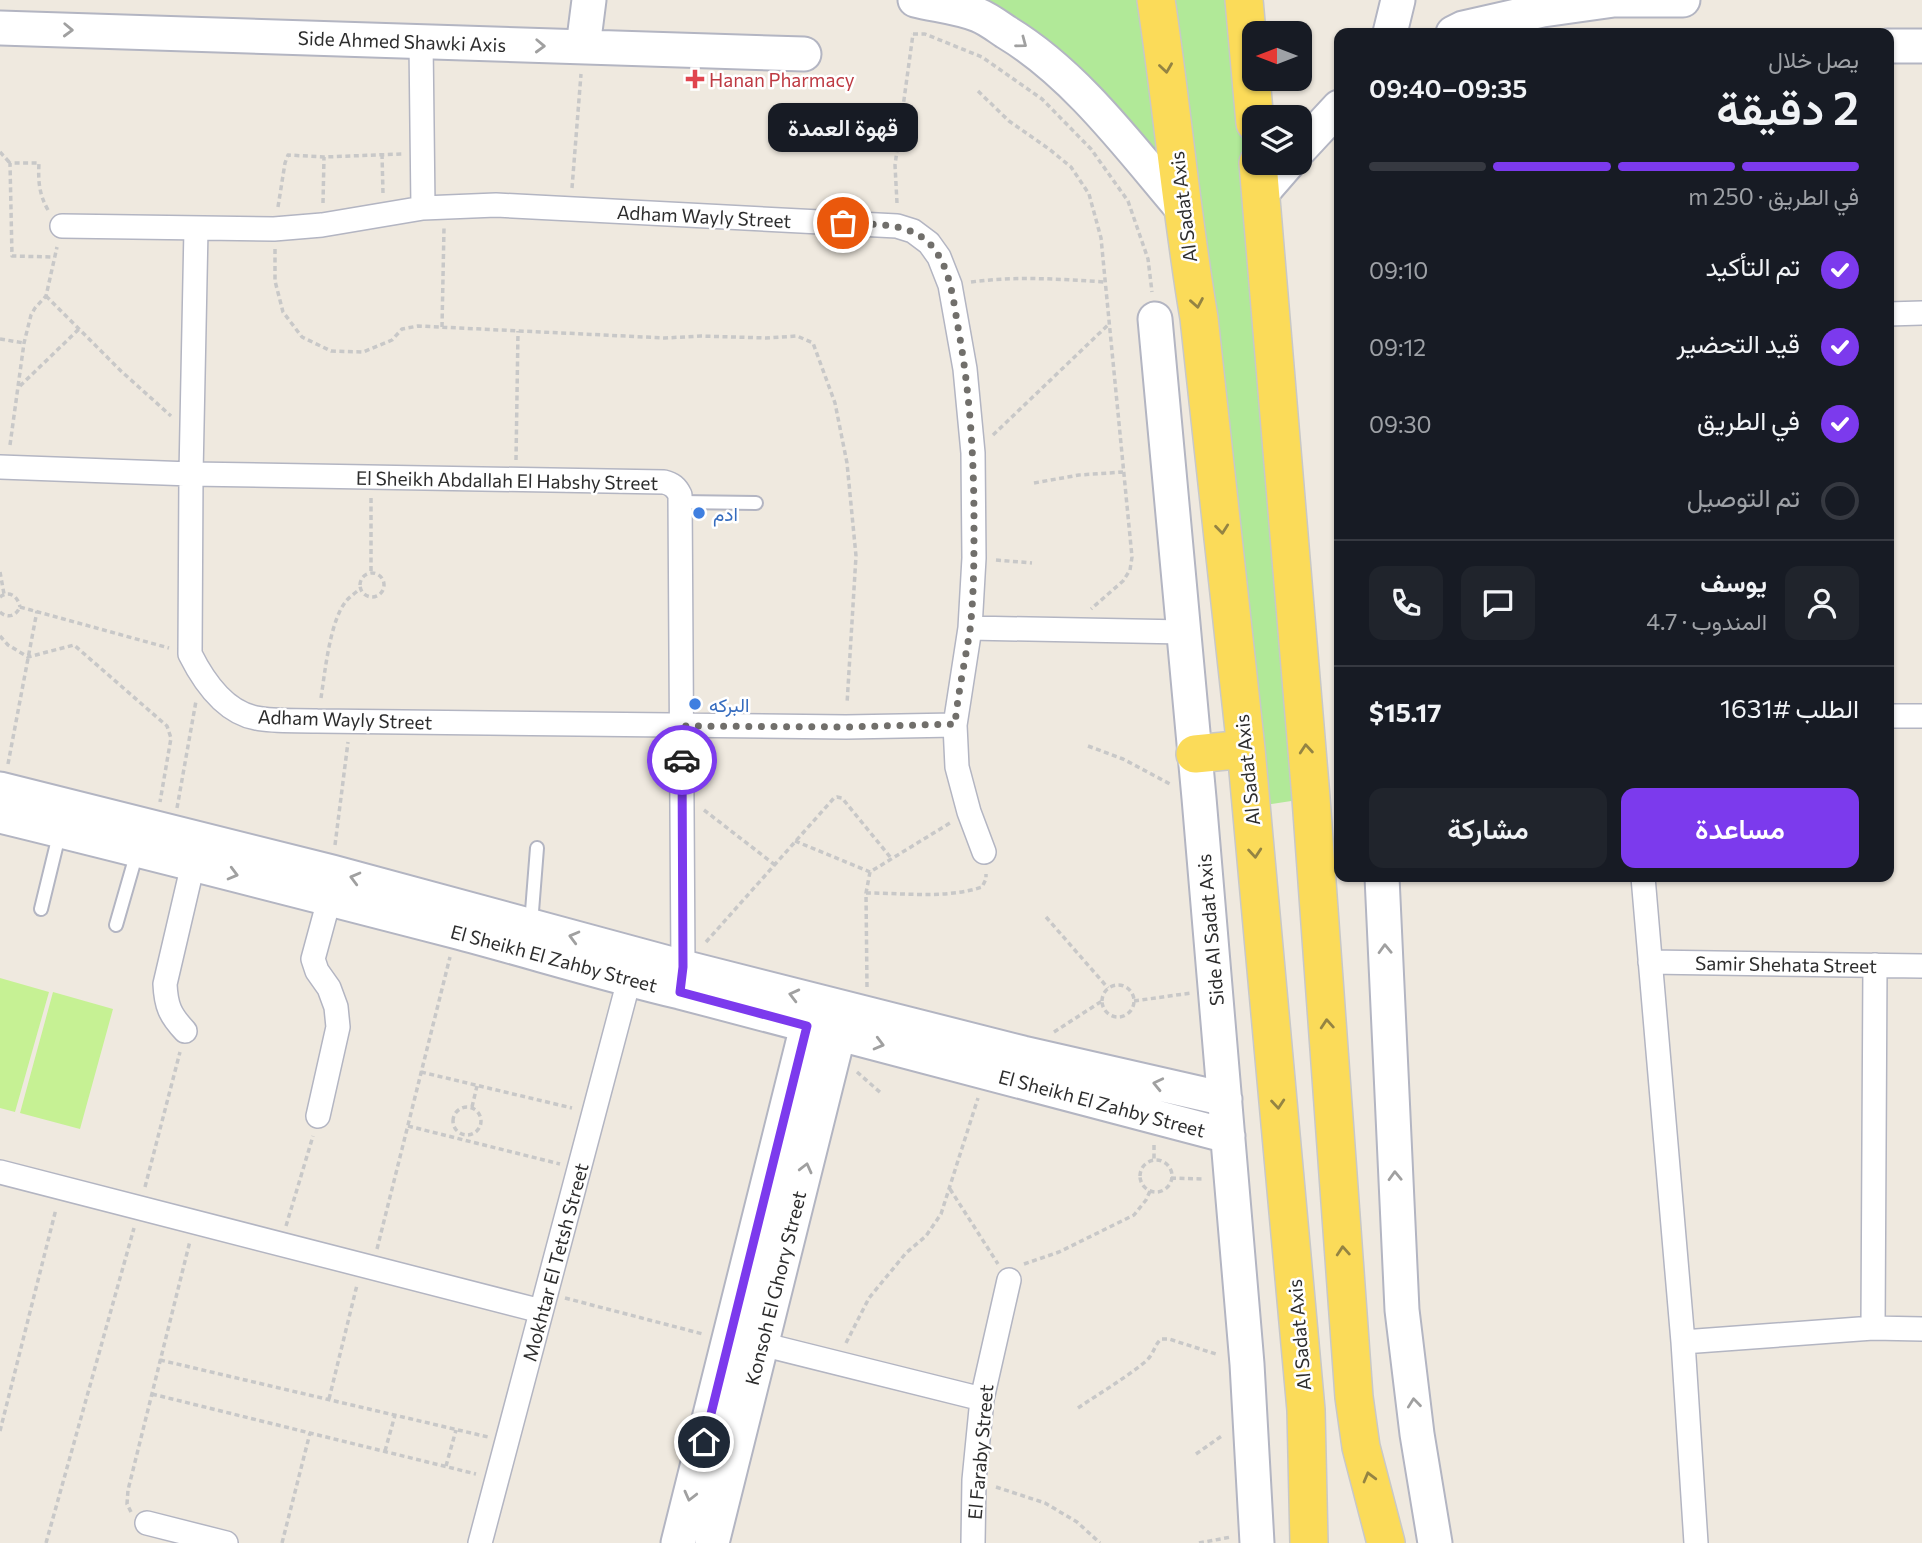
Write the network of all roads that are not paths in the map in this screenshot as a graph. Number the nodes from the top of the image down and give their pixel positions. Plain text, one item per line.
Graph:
1 (589, 0) edge
2 (916, 0) edge
3 (1156, 0) edge
4 (1244, 0) edge
5 (1398, 0) edge
6 (1683, 0) edge
7 (1539, 5) edge
8 (988, 8) edge
9 (0, 28) edge
10 (1391, 28) edge
11 (1463, 28) edge
12 (421, 42) junction
13 (1894, 46) edge
14 (1922, 46) edge
15 (583, 47) junction
16 (804, 54) dead end
17 (1253, 105) edge
18 (1334, 112) edge
19 (1312, 136) edge
20 (1259, 178) edge
21 (434, 207) junction
22 (1184, 211) junction
23 (62, 226) road end
24 (195, 229) junction
25 (1922, 313) edge
26 (1894, 314) edge
27 (1155, 318) road end
28 (3, 467) edge
29 (191, 474) junction
30 (680, 502) junction
31 (756, 503) dead end
32 (970, 628) junction
33 (1184, 632) junction
34 (1894, 716) edge
35 (1922, 716) edge
36 (955, 724) junction
37 (682, 726) junction
38 (1246, 749) junction
39 (1195, 754) junction
40 (1325, 797) edge
41 (1, 799) edge
42 (60, 831) junction
43 (156, 837) junction
44 (537, 848) dead end
45 (984, 852) road end
46 (193, 864) junction
47 (1382, 882) edge
48 (1643, 882) edge
49 (331, 886) junction
50 (41, 909) dead end
51 (116, 925) dead end
52 (530, 925) junction
53 (1650, 962) junction
54 (1875, 965) junction
55 (1922, 966) edge
56 (682, 979) junction
57 (629, 980) junction
58 (807, 1026) junction
59 (185, 1031) road end
60 (839, 1033) junction
61 (1225, 1099) junction
62 (318, 1116) road end
63 (1228, 1136) junction
64 (0, 1172) edge
65 (1009, 1280) road end
66 (544, 1302) junction
67 (1873, 1328) junction
68 (1922, 1329) edge
69 (1683, 1342) junction
70 (761, 1344) junction
71 (982, 1399) junction
72 (147, 1523) road end
73 (226, 1543) edge
74 (480, 1543) edge
75 (678, 1543) edge
76 (712, 1543) edge
77 (973, 1543) edge
78 (1257, 1543) edge
79 (1310, 1543) edge
80 (1385, 1543) edge
81 (1435, 1543) edge
82 (1696, 1543) edge

1 - 15 street
2 - 8 street
3 -> 22 main road, Al Sadat Axis
4 - 17 main road
5 - 10 street
6 - 7 street
7 - 11 street
8 -> 22 street
9 -> 12 street, Side Ahmed Shawki Axis
12 -> 15 street, Side Ahmed Shawki Axis
12 - 21 street
13 - 14 street
15 - 16 street, Side Ahmed Shawki Axis
18 - 19 street
40 -> 20 main road
21 - 24 street, Adham Wayly Street
21 - 32 street, Adham Wayly Street
22 -> 38 main road, Al Sadat Axis
23 - 24 street, Adham Wayly Street
24 - 29 street, Adham Wayly Street
25 - 26 street
27 - 33 street, Side Al Sadat Axis
28 - 29 street, El Sheikh Abdallah El Habshy Street
29 - 30 street, El Sheikh Abdallah El Habshy Street
29 - 37 street, Adham Wayly Street
30 - 31 lane
30 - 37 street, El Sheikh Abdallah El Habshy Street
32 - 33 street
32 - 36 street, Adham Wayly Street
33 - 39 street, Side Al Sadat Axis
34 - 35 street
36 - 37 street, Adham Wayly Street
36 - 45 street, Adham Wayly Street
37 - 56 street, El Sheikh Abdallah El Habshy Street
38 - 39 main road
38 -> 79 main road, Al Sadat Axis
39 - 61 street, Side Al Sadat Axis
80 -> 40 main road
41 - 42 street, El Sheikh El Zahby Street
41 - 43 street, El Sheikh El Zahby Street
42 - 43 street, El Sheikh El Zahby Street
42 - 50 lane
43 - 46 street, El Sheikh El Zahby Street
43 - 49 street, El Sheikh El Zahby Street
43 - 51 lane
44 - 52 lane
46 -> 49 street, El Sheikh El Zahby Street
46 - 59 street
81 -> 47 street
48 - 53 street
52 -> 49 street, El Sheikh El Zahby Street
49 - 57 street, El Sheikh El Zahby Street
49 - 62 street
56 -> 52 street, El Sheikh El Zahby Street
53 - 54 street, Samir Shehata Street
53 - 69 street
54 - 55 street, Samir Shehata Street
54 - 67 street
56 - 57 street, El Sheikh El Zahby Street
56 - 58 street, El Sheikh El Zahby Street
61 -> 56 street, El Sheikh El Zahby Street
57 - 66 street, Mokhtar El Tetsh Street
58 - 60 street, El Sheikh El Zahby Street
58 -> 75 street, Konsoh El Ghory Street
60 -> 63 street, El Sheikh El Zahby Street
70 -> 60 street, Konsoh El Ghory Street
61 - 63 street, Side Al Sadat Axis
63 - 78 street, Side Al Sadat Axis
64 - 66 street
65 - 71 street, El Faraby Street
66 - 74 street, Mokhtar El Tetsh Street
67 - 68 street
67 - 69 street
69 - 82 street
70 - 71 street
70 - 76 street, Konsoh El Ghory Street
71 - 77 street, El Faraby Street
72 - 73 street

